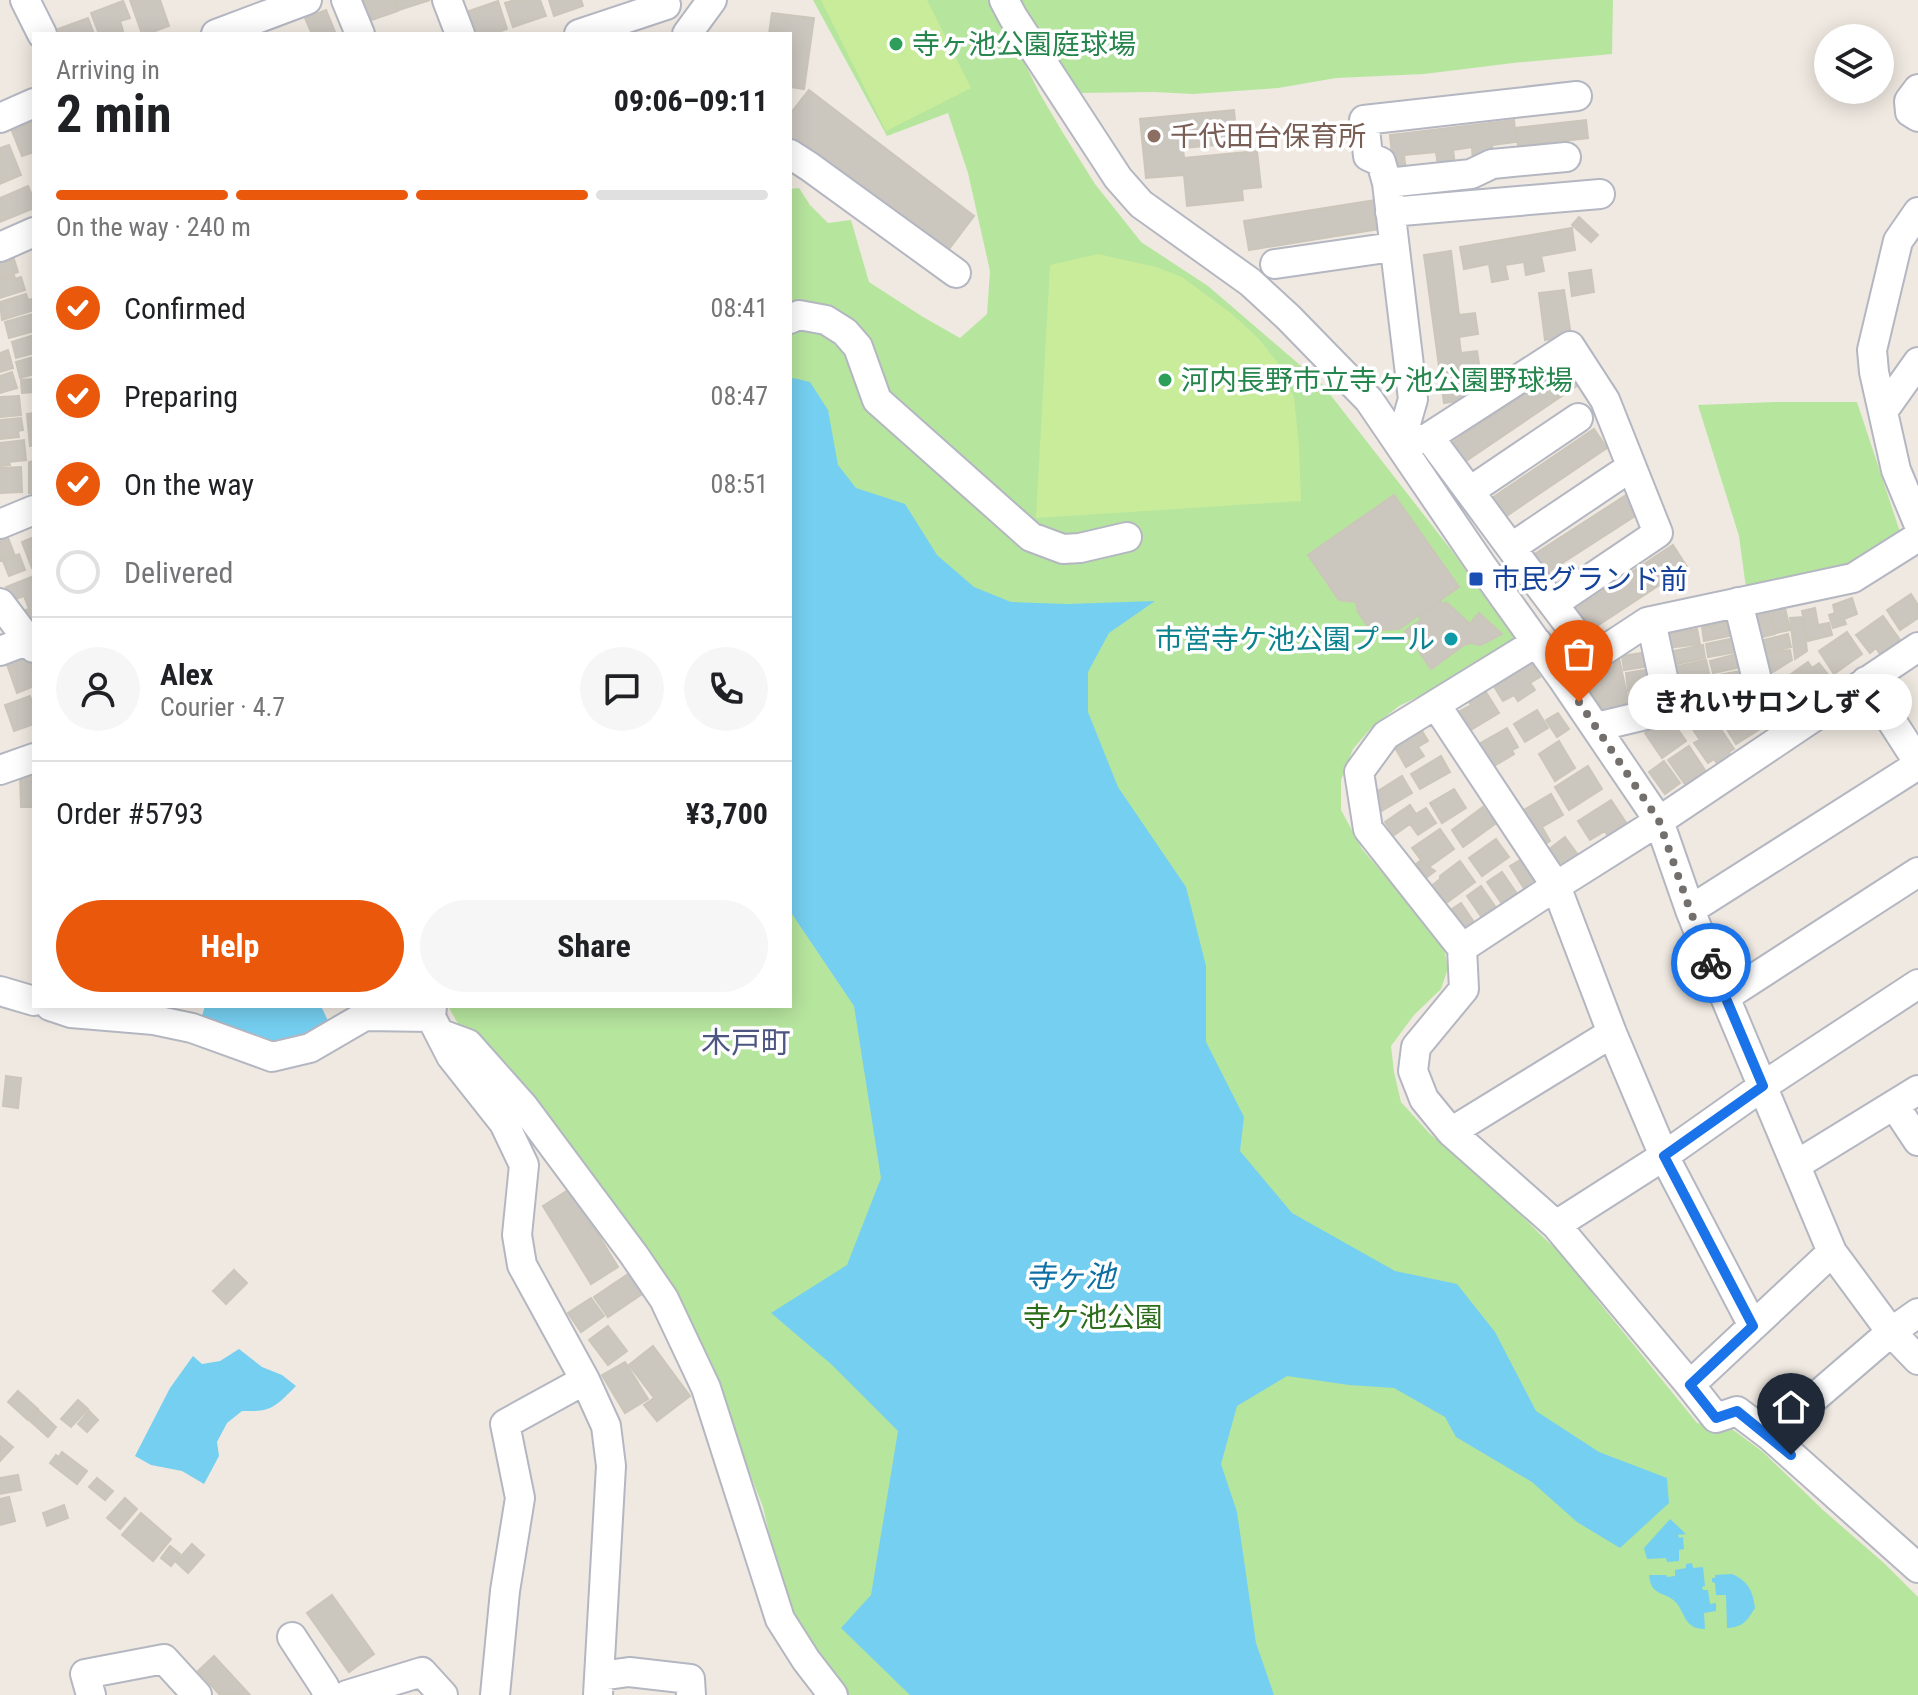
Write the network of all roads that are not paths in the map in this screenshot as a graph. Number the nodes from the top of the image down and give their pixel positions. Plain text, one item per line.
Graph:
1 (25, 0) edge
2 (307, 0) edge
3 (346, 0) edge
4 (447, 0) edge
5 (712, 0) edge
6 (1004, 0) edge
7 (669, 3) edge
8 (41, 32) edge
9 (221, 32) edge
10 (359, 32) edge
11 (459, 32) edge
12 (585, 32) edge
13 (653, 32) edge
14 (688, 32) edge
15 (1918, 89) edge
16 (1577, 96) dead end
17 (32, 104) edge
18 (1918, 117) edge
19 (0, 118) edge
20 (792, 155) edge
21 (1566, 157) dead end
22 (1387, 183) junction
23 (1600, 194) dead end
24 (1390, 212) junction
25 (1918, 212) edge
26 (32, 238) edge
27 (0, 247) edge
28 (1393, 247) junction
29 (1275, 264) dead end
30 (956, 273) dead end
31 (792, 318) edge
32 (1918, 362) edge
33 (1884, 410) junction
34 (1578, 418) dead end
35 (1429, 437) junction
36 (1400, 444) junction
37 (1907, 462) edge
38 (1631, 467) junction
39 (1470, 491) junction
40 (32, 511) edge
41 (1918, 523) edge
42 (0, 524) edge
43 (1127, 537) dead end
44 (1918, 537) edge
45 (1512, 547) junction
46 (1738, 602) junction
47 (0, 603) edge
48 (1553, 604) junction
49 (1651, 621) junction
50 (32, 642) edge
51 (1537, 642) junction
52 (1918, 647) edge
53 (0, 651) edge
54 (1594, 657) junction
55 (1562, 678) junction
56 (1866, 681) junction
57 (1436, 705) junction
58 (1670, 710) junction
59 (1596, 727) junction
60 (32, 759) edge
61 (1918, 763) edge
62 (0, 770) edge
63 (1659, 821) junction
64 (1918, 872) edge
65 (1556, 886) junction
66 (1690, 910) junction
67 (1462, 948) junction
68 (1918, 984) edge
69 (0, 991) edge
70 (1725, 997) junction
71 (32, 1000) edge
72 (56, 1008) edge
73 (435, 1019) edge
74 (1612, 1033) junction
75 (1763, 1086) junction
76 (1906, 1098) edge
77 (1451, 1132) junction
78 (1918, 1141) edge
79 (1664, 1156) junction
80 (1796, 1165) junction
81 (1556, 1225) junction
82 (1832, 1252) junction
83 (1918, 1313) edge
84 (1753, 1326) junction
85 (1891, 1332) junction
86 (1918, 1360) edge
87 (585, 1380) junction
88 (1690, 1385) junction
89 (1770, 1436) junction
90 (1918, 1568) edge
91 (292, 1637) dead end
92 (599, 1686) edge
93 (91, 1695) edge
94 (197, 1695) edge
95 (328, 1695) edge
96 (347, 1695) edge
97 (443, 1695) edge
98 (495, 1695) edge
99 (691, 1695) edge
100 (833, 1695) edge

1 - 8 street
2 - 9 street
3 - 10 street
4 - 11 street
5 - 14 street
6 - 36 street
7 - 12 street
7 - 13 street
15 - 18 street
16 - 22 street
17 - 19 street
20 - 30 street
21 - 22 street
22 - 24 street
23 - 24 street
24 - 28 street
25 - 33 street
26 - 27 street
28 - 29 street
28 - 36 street
31 - 43 street
32 - 33 street
33 - 37 street
34 - 39 street
35 - 36 street
35 - 38 street
35 - 39 street
36 - 51 street
37 - 41 street
38 - 45 street
38 - 48 street
39 - 45 street
40 - 42 street
44 - 46 street
45 - 48 street
46 - 49 street
46 - 58 street
47 - 50 street
48 - 54 street
49 - 54 street
49 - 58 street
50 - 53 street
51 - 55 street
51 - 57 street
52 - 56 street
54 - 55 street
55 - 59 street
56 - 61 street
56 - 63 street
57 - 65 street
57 - 67 street
58 - 59 street
59 - 63 street
60 - 62 street
61 - 66 street
63 - 65 street
63 - 66 street
64 - 70 street
65 - 67 street
65 - 74 street
66 - 70 street
67 - 77 street
68 - 75 street
69 - 71 street
70 - 75 street
72 - 73 street
73 - 87 street
73 - 100 street
74 - 77 street
74 - 79 street
75 - 79 street
75 - 80 street
76 - 78 street
76 - 80 street
77 - 81 street
79 - 81 street
79 - 84 street
80 - 82 street
81 - 88 street
82 - 84 street
82 - 85 street
83 - 85 street
84 - 88 street
85 - 86 street
85 - 89 street
87 - 92 street
87 - 98 street
88 - 89 street
89 - 90 street
91 - 95 street
92 - 99 street
93 - 94 street
96 - 97 street

